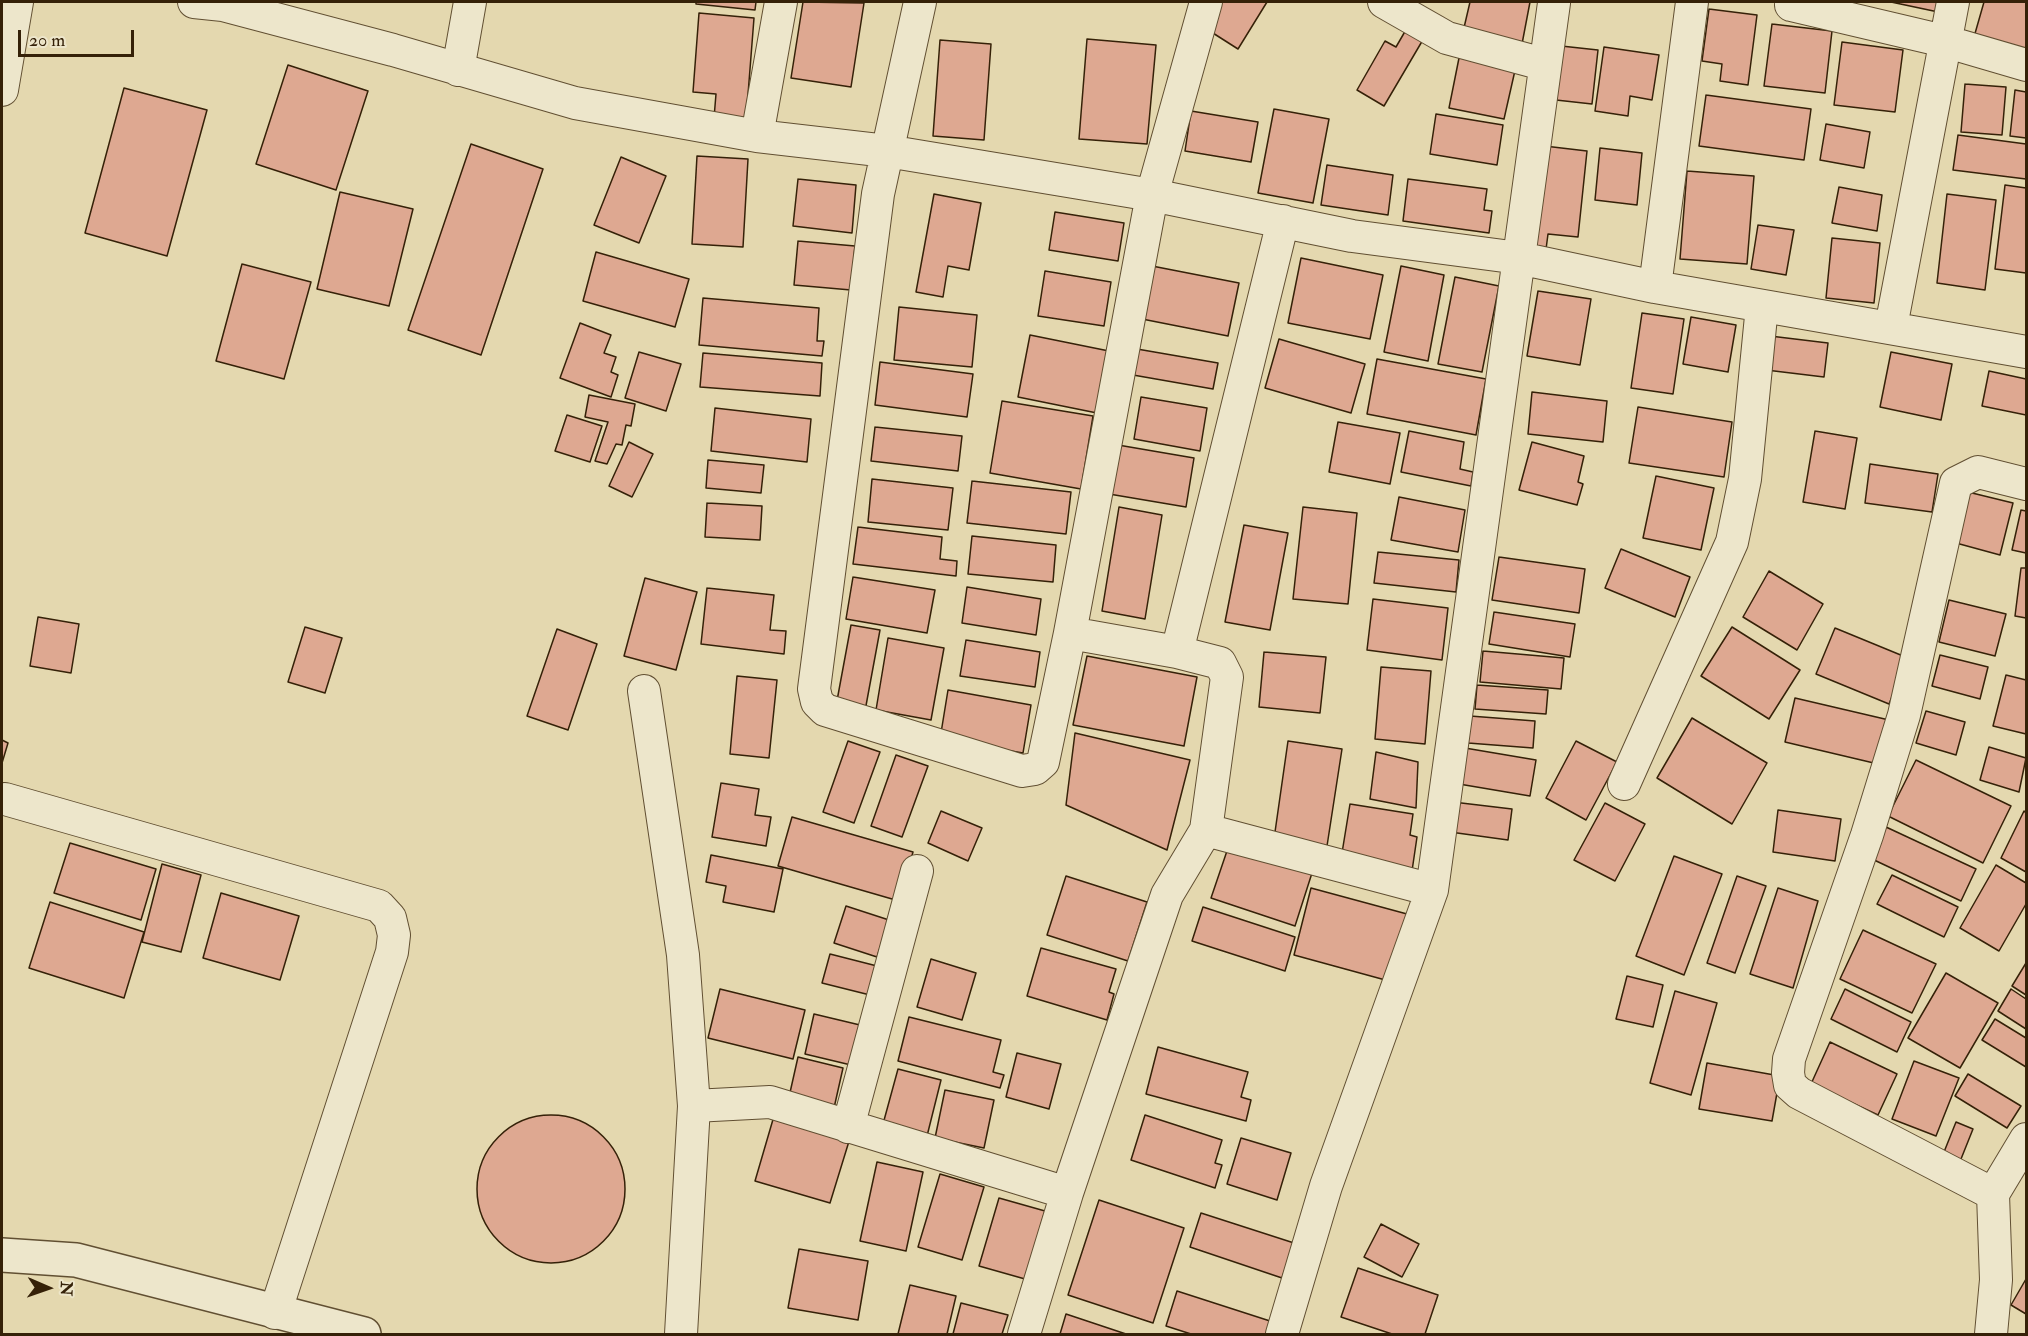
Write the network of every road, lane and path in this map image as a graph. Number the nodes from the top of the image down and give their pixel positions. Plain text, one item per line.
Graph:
1 (17, 2) edge
2 (470, 2) edge
3 (781, 2) edge
4 (920, 2) edge
5 (1206, 2) edge
6 (1384, 2) edge
7 (1692, 2) edge
8 (1953, 2) edge
9 (214, 3) edge
10 (1554, 3) edge
11 (1787, 3) edge
12 (1944, 41) junction
13 (1543, 64) junction
14 (2026, 64) edge
15 (458, 70) junction
16 (2, 90) edge
17 (757, 136) junction
18 (887, 151) junction
19 (1152, 195) junction
20 (1283, 221) junction
21 (1519, 258) junction
22 (1655, 287) junction
23 (1762, 306) junction
24 (1891, 327) junction
25 (2026, 352) edge
26 (2026, 484) edge
27 (1070, 633) junction
28 (1177, 652) junction
29 (644, 691) dead end
30 (1624, 784) dead end
31 (5, 799) dead end
32 (1206, 830) junction
33 (917, 871) dead end
34 (1432, 890) junction
35 (694, 1106) junction
36 (848, 1127) junction
37 (2026, 1139) edge
38 (1067, 1193) junction
39 (1993, 1194) junction
40 (2, 1255) edge
41 (274, 1313) junction
42 (364, 1335) edge
43 (681, 1335) edge
44 (1024, 1335) edge
45 (1282, 1335) edge
46 (1990, 1335) edge

1 - 16 street
2 - 15 street
3 - 17 street
4 - 18 street
5 - 19 street
6 - 13 street
7 - 22 street
8 - 12 street
9 - 15 street
10 - 13 street
11 - 12 street
12 - 14 street
12 - 24 street
13 - 21 street
15 - 17 street
17 - 18 street
18 - 19 street
18 - 27 street
19 - 20 street
19 - 27 street
20 - 21 street
20 - 28 street
21 - 22 street
21 - 34 street
22 - 23 street
23 - 24 street
23 - 30 street
24 - 25 street
26 - 39 street
27 - 28 street
28 - 32 street
29 - 35 street
31 - 41 street
32 - 34 street
32 - 38 street
33 - 36 street
34 - 45 street
35 - 36 street
35 - 43 street
36 - 38 street
37 - 39 street
38 - 44 street
39 - 46 street
40 - 41 street
41 - 42 street

